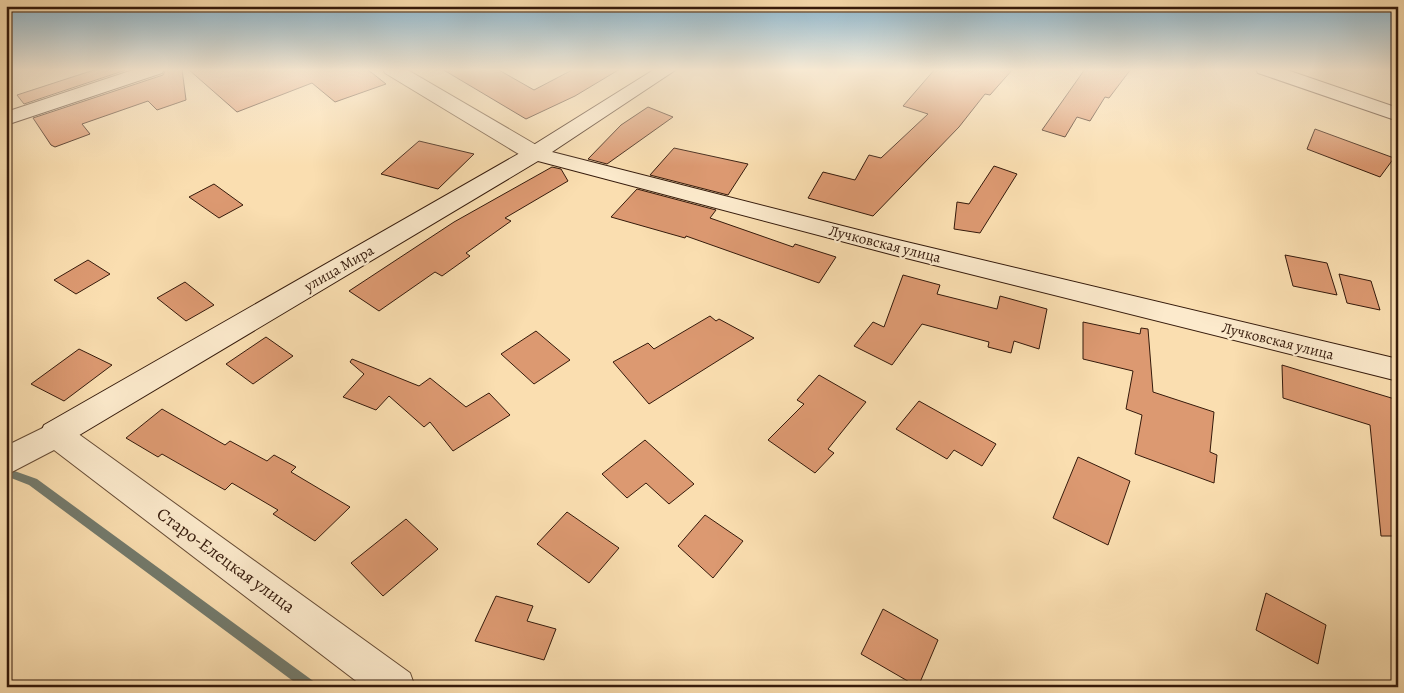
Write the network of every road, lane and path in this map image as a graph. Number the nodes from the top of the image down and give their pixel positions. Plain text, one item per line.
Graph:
1 (58, 101) edge
2 (446, 101) edge
3 (617, 101) edge
4 (1359, 101) edge
5 (1398, 115) edge
6 (6, 119) edge
7 (535, 154) junction
8 (1398, 370) edge
9 (55, 434) junction
10 (6, 462) edge
11 (396, 687) edge

1 - 6 street
2 - 7 street, Лучковская улица
3 - 7 street, улица Мира
4 - 5 street
7 - 8 street, Лучковская улица
7 - 9 street, улица Мира
9 - 10 street, улица Мира
9 - 11 street, Старо-Елецкая улица

